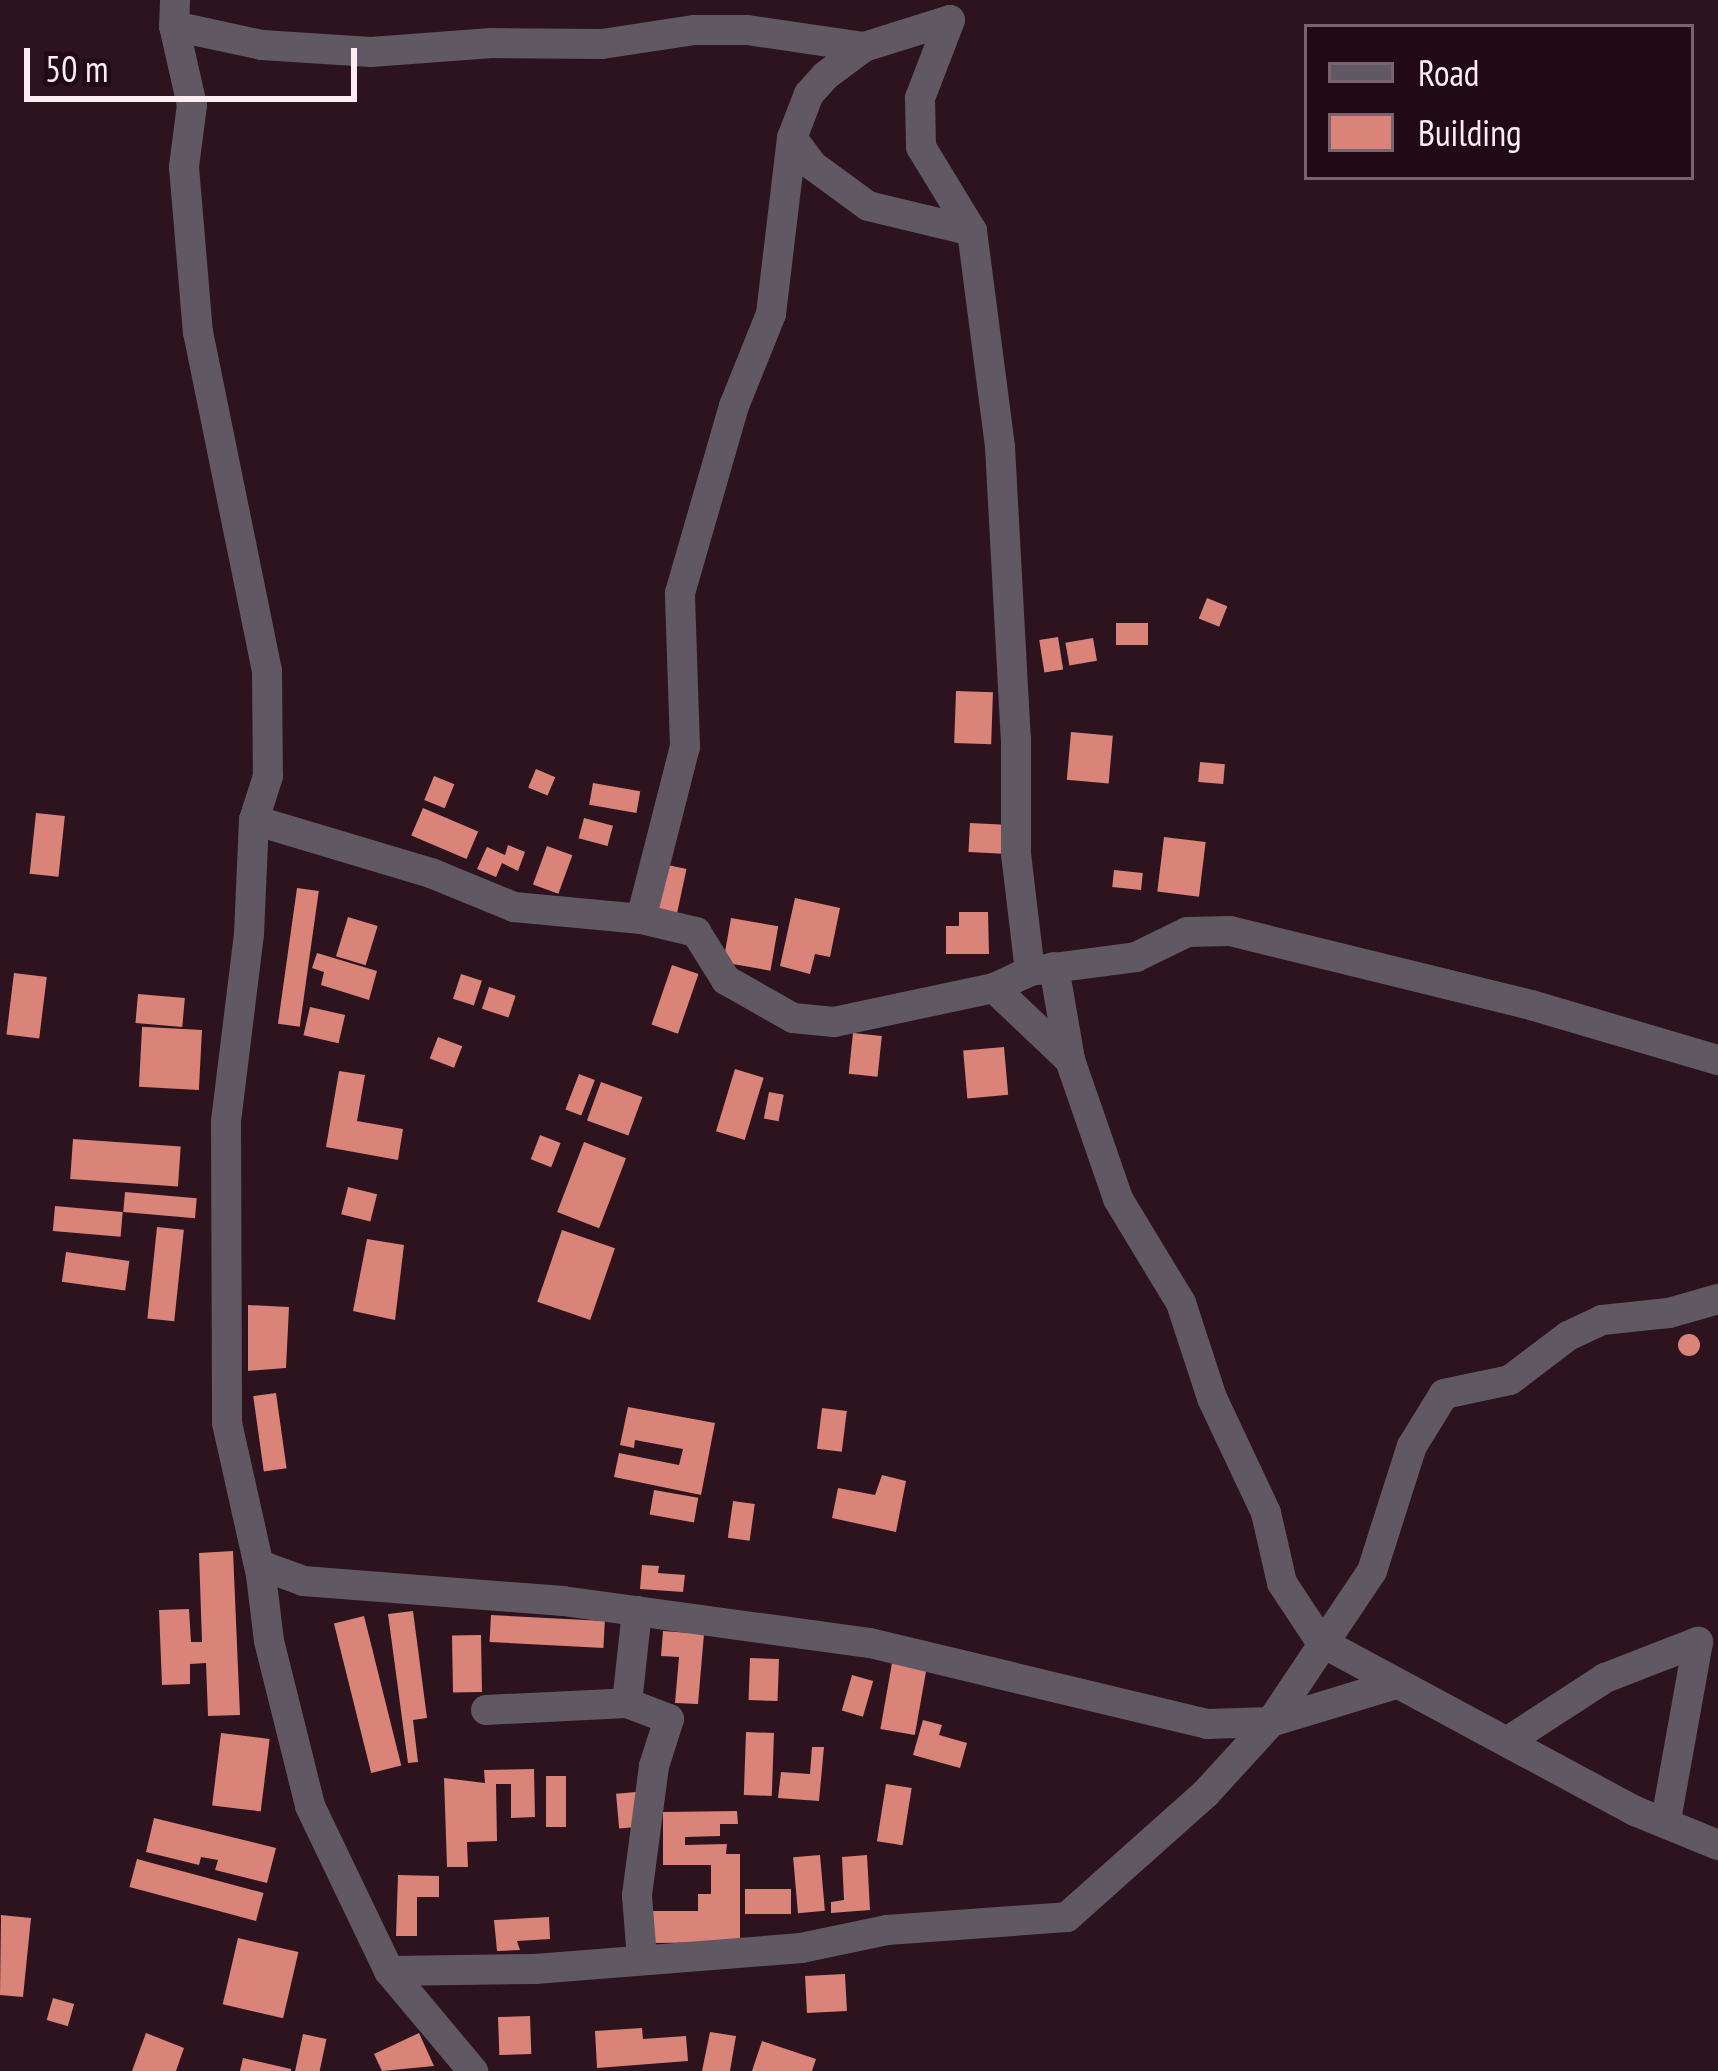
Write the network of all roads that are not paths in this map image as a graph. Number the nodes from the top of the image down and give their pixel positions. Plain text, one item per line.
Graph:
1 (956, 10) edge
2 (174, 13) edge
3 (864, 47) junction
4 (792, 138) junction
5 (972, 231) junction
6 (254, 820) junction
7 (641, 920) junction
8 (1042, 969) junction
9 (994, 988) junction
10 (1070, 1060) junction
11 (1718, 1060) edge
12 (1718, 1299) edge
13 (262, 1575) junction
14 (638, 1611) junction
15 (1321, 1642) junction
16 (1396, 1684) junction
17 (627, 1703) junction
18 (486, 1710) dead end
19 (1271, 1721) junction
20 (1508, 1741) junction
21 (1666, 1820) junction
22 (1718, 1845) edge
23 (642, 1958) junction
24 (389, 1971) junction
25 (466, 2069) edge

1 - 3 street
1 - 5 street
2 - 3 street
2 - 6 street
3 - 4 street
4 - 5 street
4 - 7 street
5 - 8 street
6 - 7 street
6 - 13 street
7 - 9 street
8 - 9 street
8 - 10 street
8 - 11 street
9 - 10 street
10 - 15 street
12 - 15 street
13 - 14 street
13 - 24 street
14 - 17 street
14 - 19 street
15 - 16 street
15 - 19 street
16 - 19 street
16 - 20 street
17 - 18 street
17 - 23 street
19 - 23 street
20 - 21 street
20 - 21 street
21 - 22 street
23 - 24 street
24 - 25 street

